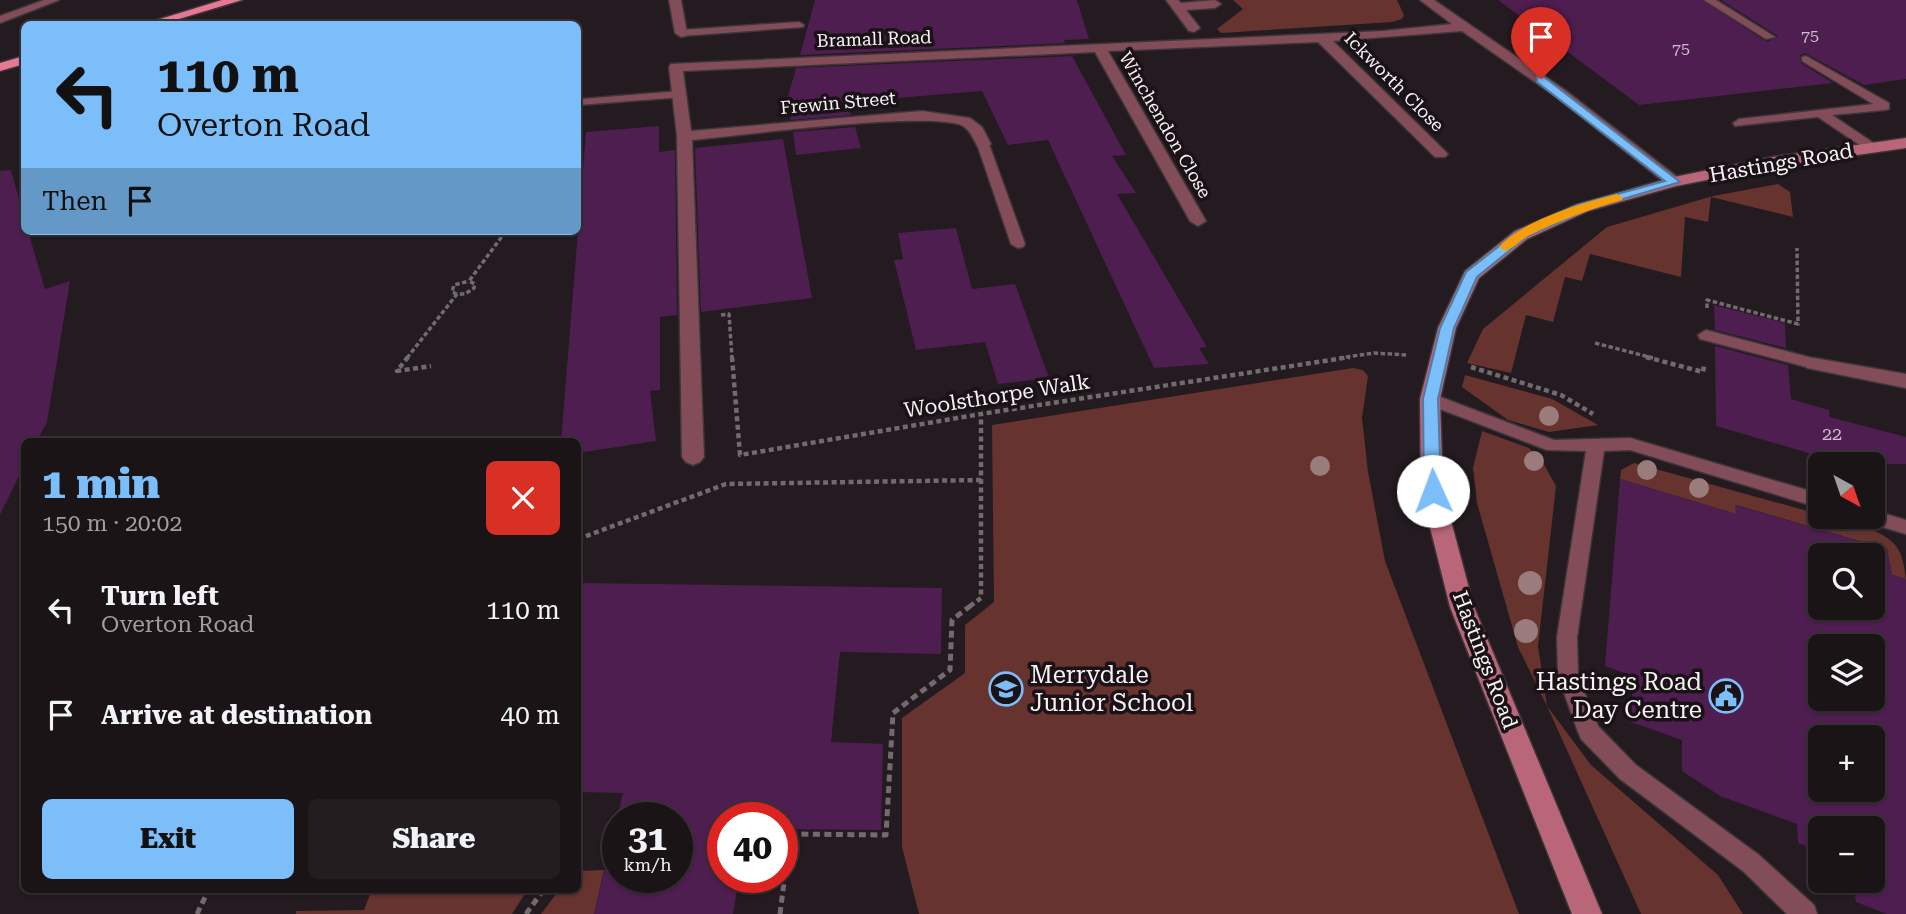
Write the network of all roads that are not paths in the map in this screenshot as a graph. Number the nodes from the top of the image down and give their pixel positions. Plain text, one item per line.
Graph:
1 (54, 0) edge
2 (236, 0) edge
3 (675, 0) edge
4 (1426, 0) edge
5 (1709, 0) edge
6 (1174, 3) edge
7 (1215, 4) dead end
8 (0, 20) edge
9 (161, 21) edge
10 (799, 25) dead end
11 (1462, 27) junction
12 (1194, 28) dead end
13 (681, 33) joint
14 (1321, 37) junction
15 (1770, 37) dead end
16 (1099, 48) junction
17 (1807, 59) dead end
18 (21, 61) edge
19 (0, 67) edge
20 (679, 95) junction
21 (582, 103) dead end
22 (1820, 113) junction
23 (1739, 123) dead end
24 (684, 136) junction
25 (1906, 143) edge
26 (984, 144) joint
27 (1871, 147) junction
28 (1440, 154) dead end
29 (1674, 182) junction
30 (1198, 221) dead end
31 (1018, 244) dead end
32 (1706, 335) dead end
33 (1814, 364) joint
34 (1906, 381) edge
35 (1430, 399) junction
36 (1596, 445) junction
37 (693, 457) dead end
38 (1808, 497) edge
39 (1885, 521) edge
40 (1906, 527) edge
41 (1587, 914) edge
42 (1805, 914) edge

1 - 8 lane
2 - 9 main road
3 - 13 street
4 - 11 street
5 - 15 lane
6 - 7 street
6 - 12 street
10 - 13 lane
11 - 14 street, Bramall Road
11 - 29 street
14 - 16 street, Bramall Road
14 - 28 street, Ickworth Close
16 - 20 street, Bramall Road
16 - 30 street, Winchendon Close
17 - 22 lane
18 - 19 main road
20 - 21 lane
20 - 24 street, Bramall Road
22 - 23 lane
22 - 27 lane
24 - 26 street, Frewin Street
24 - 37 street, Bramall Road
25 - 27 street, Hastings Road
26 - 31 lane
27 - 29 street, Hastings Road
29 - 35 street, Hastings Road
32 - 33 lane
33 - 34 street
35 - 36 lane
35 - 41 street, Hastings Road
36 - 38 lane
36 - 42 lane
39 - 40 lane

